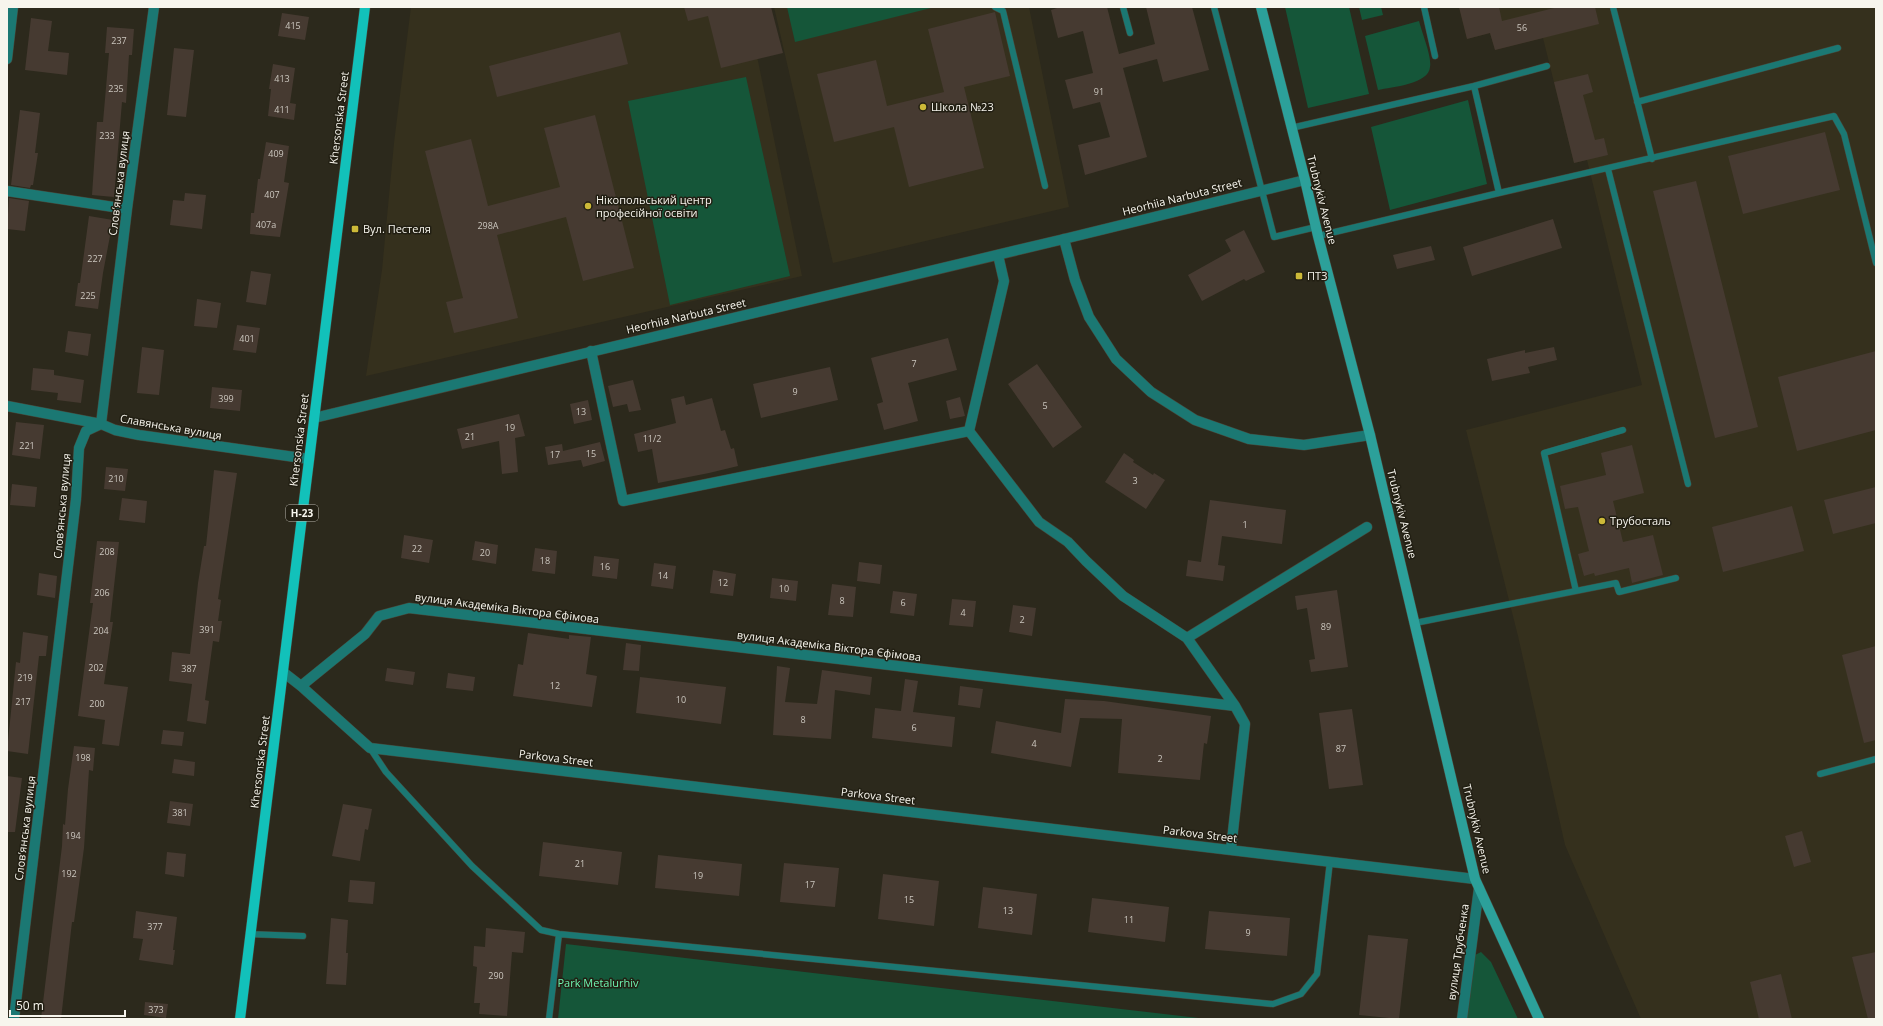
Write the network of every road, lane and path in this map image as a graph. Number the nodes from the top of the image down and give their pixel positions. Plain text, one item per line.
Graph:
1 (13, 7) edge
2 (154, 7) edge
3 (364, 7) edge
4 (995, 7) edge
5 (1123, 7) edge
6 (1214, 7) edge
7 (1261, 7) edge
8 (1424, 7) edge
9 (1613, 7) edge
10 (1130, 33) dead end
11 (1838, 48) dead end
12 (1436, 56) dead end
13 (7, 59) edge
14 (1547, 66) dead end
15 (1474, 86) junction
16 (1637, 102) junction
17 (1291, 128) junction
18 (1652, 159) junction
19 (1608, 169) junction
20 (1305, 180) junction
21 (1045, 186) dead end
22 (1263, 189) junction
23 (7, 191) edge
24 (1499, 193) junction
25 (127, 209) junction
26 (1317, 232) junction
27 (1064, 239) junction
28 (998, 255) junction
29 (1876, 263) edge
30 (591, 351) junction
31 (7, 406) edge
32 (314, 418) junction
33 (101, 424) junction
34 (1623, 430) dead end
35 (969, 431) junction
36 (1370, 435) junction
37 (309, 459) junction
38 (1688, 484) dead end
39 (1367, 527) dead end
40 (1676, 578) dead end
41 (1576, 591) junction
42 (1416, 623) junction
43 (1187, 638) junction
44 (283, 672) junction
45 (301, 686) junction
46 (1235, 706) junction
47 (370, 748) junction
48 (1876, 759) edge
49 (1820, 774) dead end
50 (1231, 849) junction
51 (1330, 861) junction
52 (1477, 883) junction
53 (250, 934) junction
54 (559, 934) junction
55 (303, 936) dead end
56 (14, 1019) edge
57 (240, 1019) edge
58 (549, 1019) edge
59 (1462, 1019) edge
60 (1539, 1019) edge

1 - 13 street
2 - 25 street, Словʼянська вулиця
3 - 32 main road, Khersonska Street / Н-23
4 - 21 lane
5 - 10 lane
6 - 22 lane
7 - 17 main road, Trubnykiv Avenue
8 - 12 lane
9 - 16 lane
11 - 16 lane
14 - 15 lane
15 - 17 lane
15 - 24 lane
16 - 18 lane
17 - 20 main road, Trubnykiv Avenue
18 - 19 lane
18 - 29 lane
19 - 24 lane
19 - 38 lane
20 - 22 street, Heorhiia Narbuta Street
20 - 26 main road, Trubnykiv Avenue
22 - 26 lane
22 - 27 street, Heorhiia Narbuta Street
23 - 25 street
24 - 26 lane
25 - 33 street, Словʼянська вулиця
26 - 36 main road, Trubnykiv Avenue
27 - 28 street, Heorhiia Narbuta Street
27 - 36 street
28 - 30 street, Heorhiia Narbuta Street
28 - 35 street
30 - 32 street, Heorhiia Narbuta Street
30 - 35 street
31 - 33 street, Славянська вулиця
32 - 37 main road, Khersonska Street / Н-23
33 - 37 street, Славянська вулиця
33 - 56 street, Словʼянська вулиця
34 - 41 lane
35 - 43 street
36 - 42 main road, Trubnykiv Avenue
37 - 44 main road, Khersonska Street / Н-23
39 - 43 street
40 - 41 lane
41 - 42 lane
42 - 52 main road, Trubnykiv Avenue
43 - 46 street
44 - 45 street
44 - 53 main road, Khersonska Street / Н-23
45 - 46 street, вулиця Академіка Віктора Єфімова
45 - 47 street
46 - 50 street
47 - 50 street, Parkova Street
47 - 54 lane
48 - 49 lane
50 - 51 street, Parkova Street
51 - 52 street, Parkova Street
51 - 54 lane
52 - 59 street, вулиця Трубченка
52 - 60 main road, Trubnykiv Avenue
53 - 55 lane
53 - 57 main road, Khersonska Street / Н-23
54 - 58 lane

